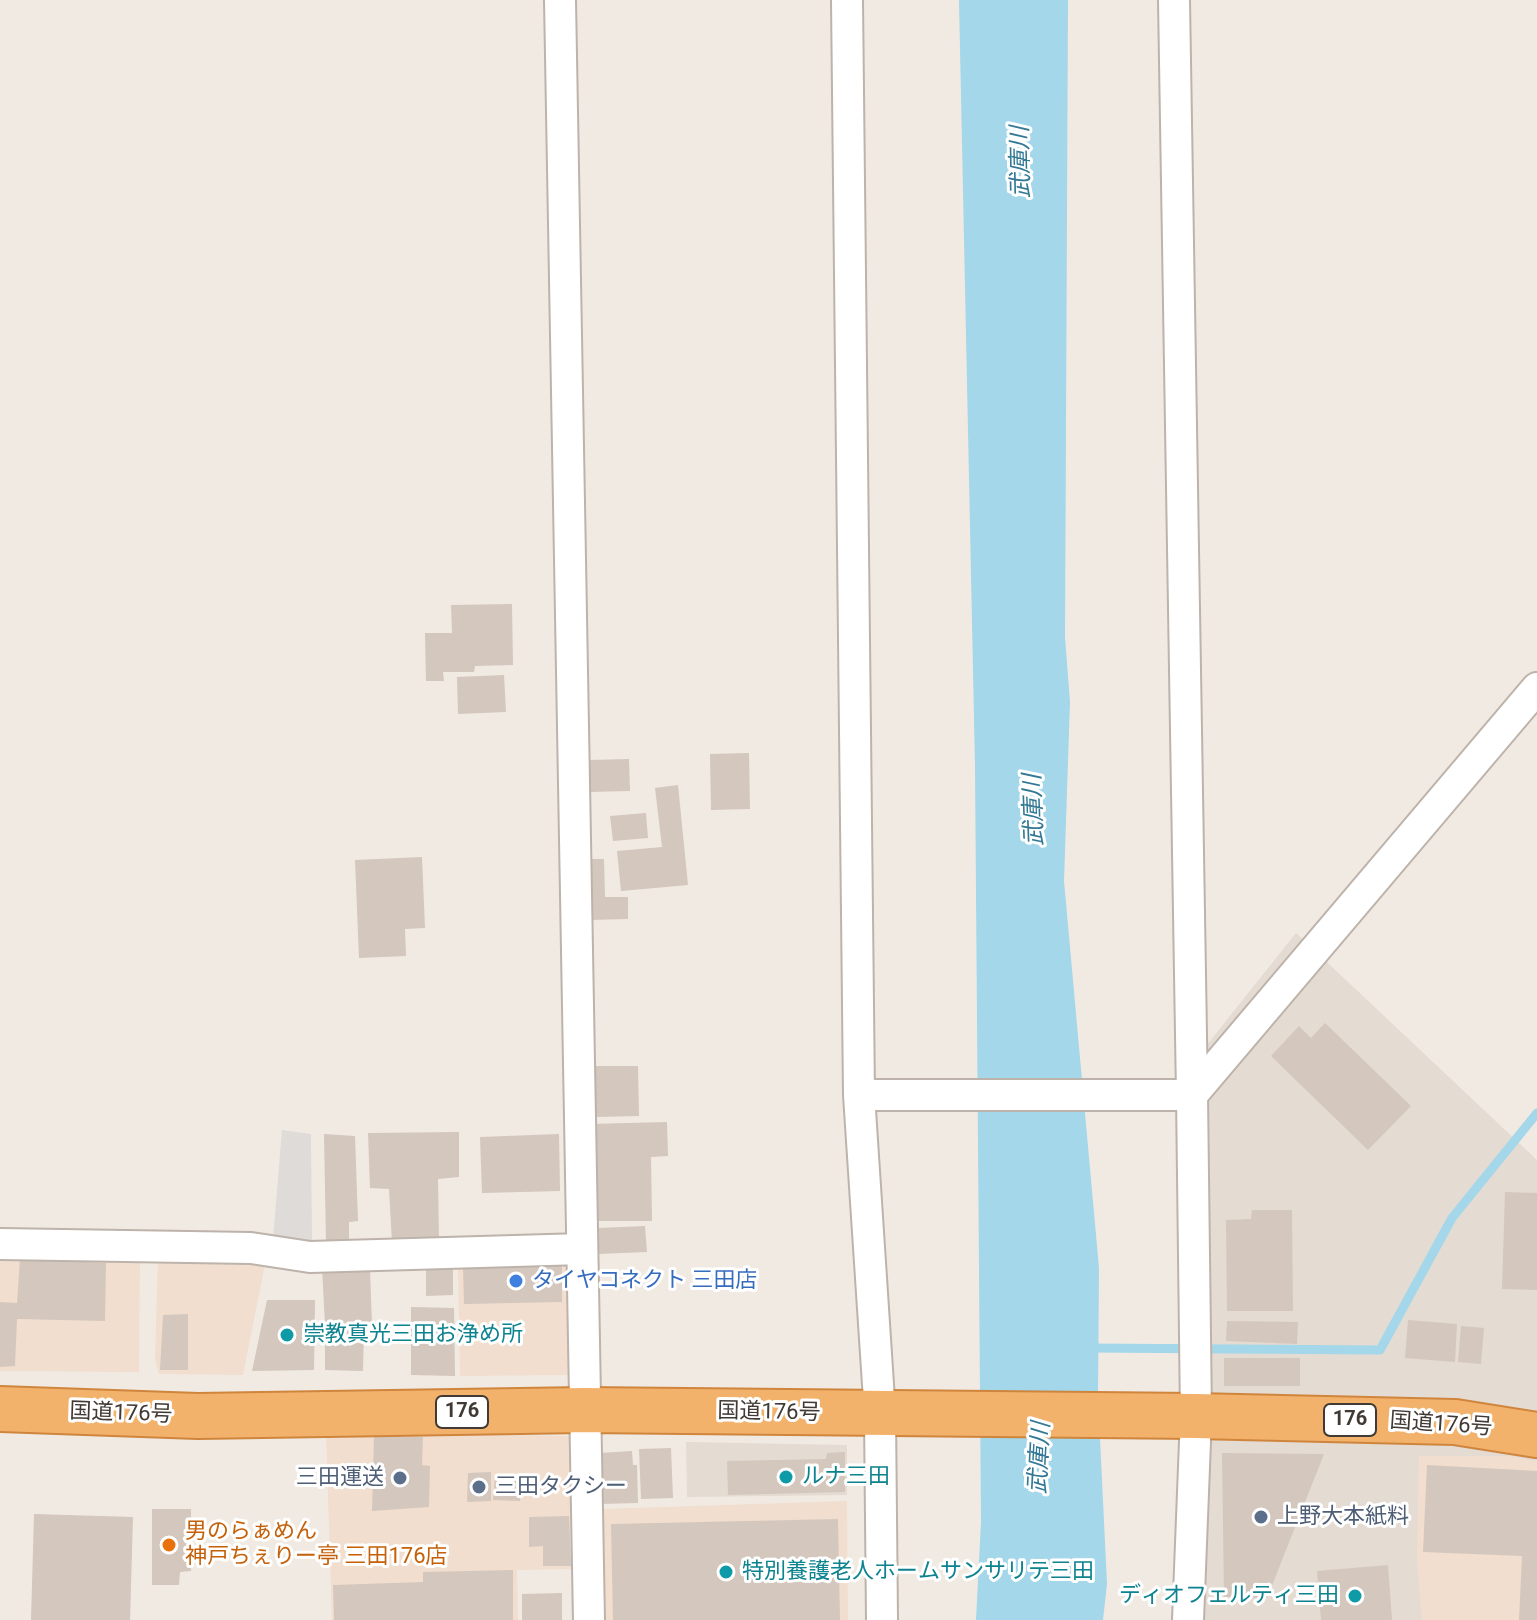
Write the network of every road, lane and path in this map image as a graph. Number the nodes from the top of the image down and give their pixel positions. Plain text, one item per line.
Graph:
1 (560, 0) edge
2 (847, 0) edge
3 (1174, 0) edge
4 (1537, 688) edge
5 (872, 1095) junction
6 (1177, 1095) junction
7 (0, 1244) edge
8 (582, 1249) junction
9 (0, 1409) edge
10 (584, 1410) junction
11 (880, 1415) junction
12 (1179, 1416) junction
13 (1537, 1435) edge
14 (589, 1620) edge
15 (882, 1620) edge
16 (1188, 1620) edge

1 - 8 street
2 - 5 street
3 - 6 street
4 - 6 street
5 - 6 street
5 - 11 street
6 - 12 street
7 - 8 street
8 - 10 street
9 - 10 highway, 国道176号 / 176
10 - 11 highway, 国道176号 / 176
10 - 14 street
11 - 12 highway, 国道176号 / 176
11 - 15 street
12 - 13 highway, 国道176号 / 176
12 - 16 street

